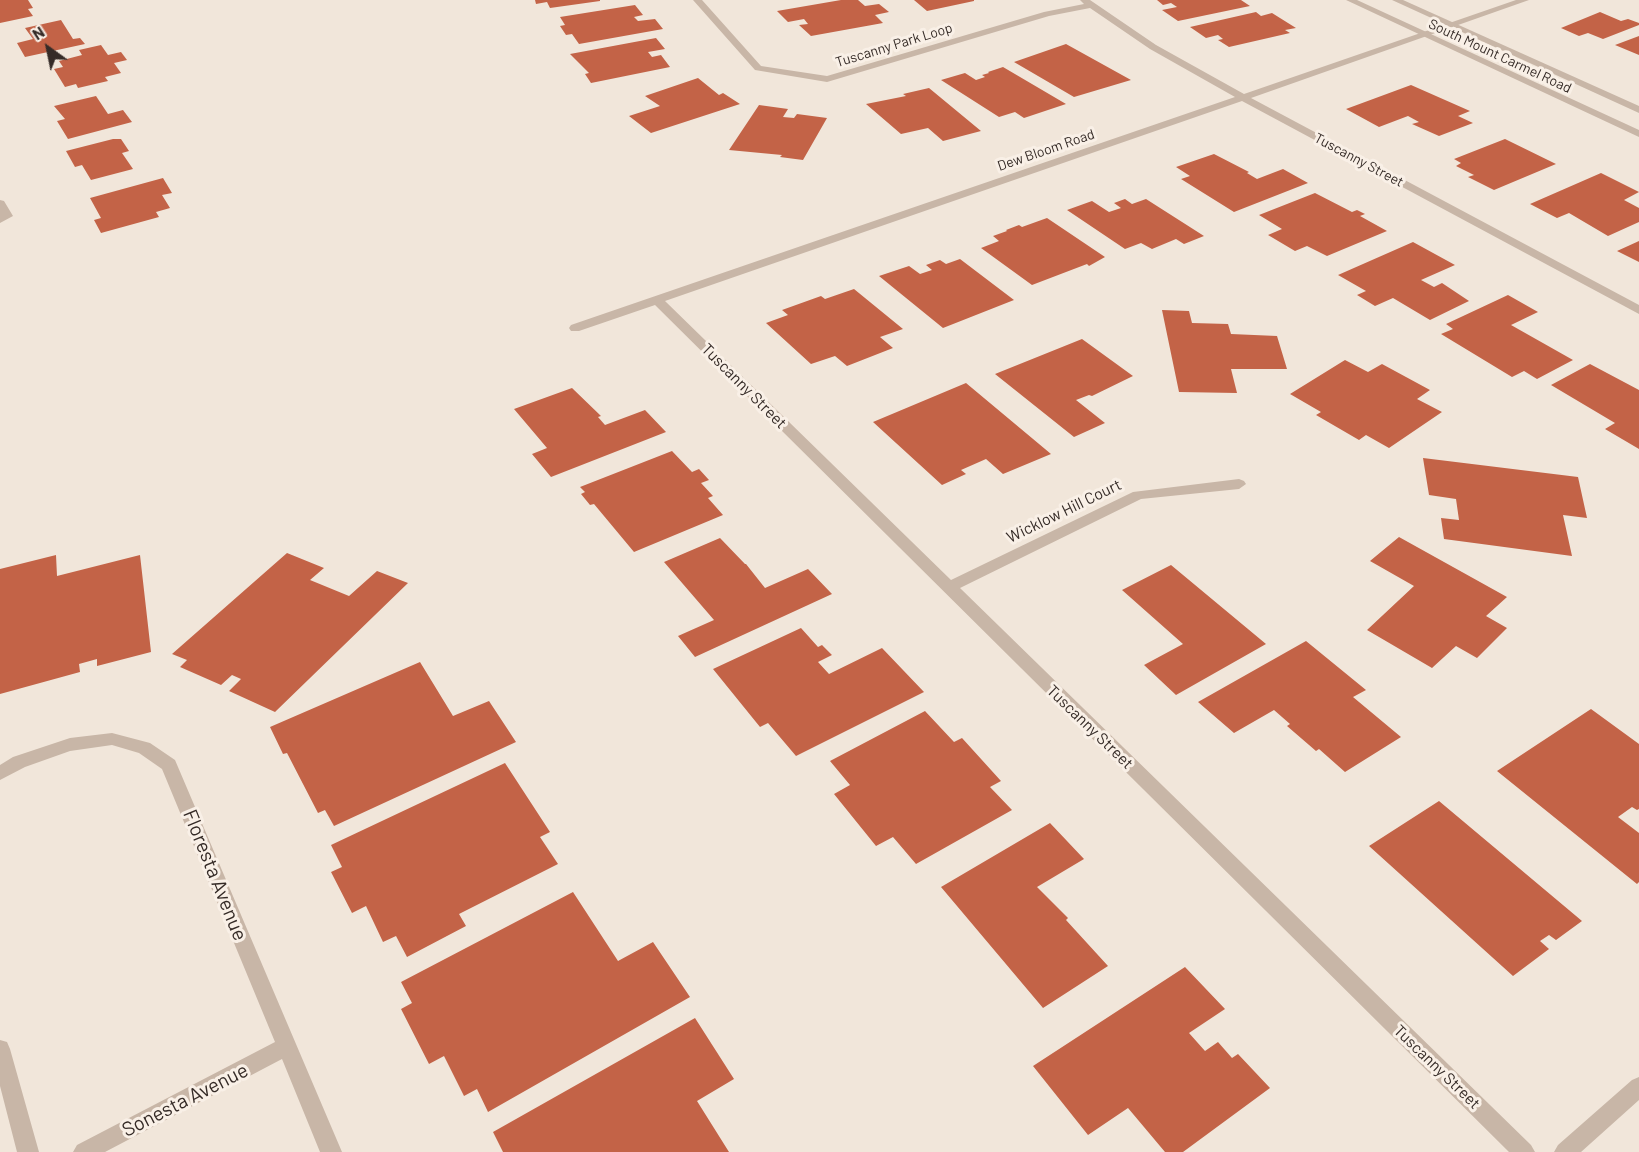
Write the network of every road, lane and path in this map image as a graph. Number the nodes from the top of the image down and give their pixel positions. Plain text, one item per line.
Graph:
1 (697, 0) edge
2 (1350, 0) edge
3 (1396, 0) edge
4 (1525, 0) edge
5 (1087, 2) edge
6 (1450, 26) junction
7 (1423, 35) junction
8 (1242, 97) junction
9 (1639, 110) edge
10 (1639, 134) edge
11 (0, 203) edge
12 (0, 220) edge
13 (658, 301) junction
14 (1639, 310) edge
15 (575, 328) dead end
16 (1239, 484) dead end
17 (948, 588) junction
18 (0, 773) edge
19 (286, 1047) junction
20 (0, 1049) edge
21 (1639, 1087) edge
22 (28, 1152) edge
23 (84, 1152) edge
24 (331, 1152) edge
25 (1524, 1152) edge
26 (1565, 1152) edge

1 - 5 street, Tuscanny Park Loop
2 - 7 street, South Mount Carmel Road
3 - 6 street, South Mount Carmel Road
4 - 6 street, Dew Bloom Road
5 - 8 street, Tuscanny Street
6 - 7 street, Dew Bloom Road
6 - 9 street, South Mount Carmel Road
7 - 8 street, Dew Bloom Road
7 - 10 street, South Mount Carmel Road
8 - 13 street, Dew Bloom Road
8 - 14 street, Tuscanny Street
11 - 12 street
13 - 15 street, Dew Bloom Road
13 - 17 street, Tuscanny Street
16 - 17 street, Wicklow Hill Court
17 - 25 street, Tuscanny Street
18 - 19 street, Floresta Avenue
19 - 23 street, Sonesta Avenue
19 - 24 street, Floresta Avenue
20 - 22 street
21 - 26 street

